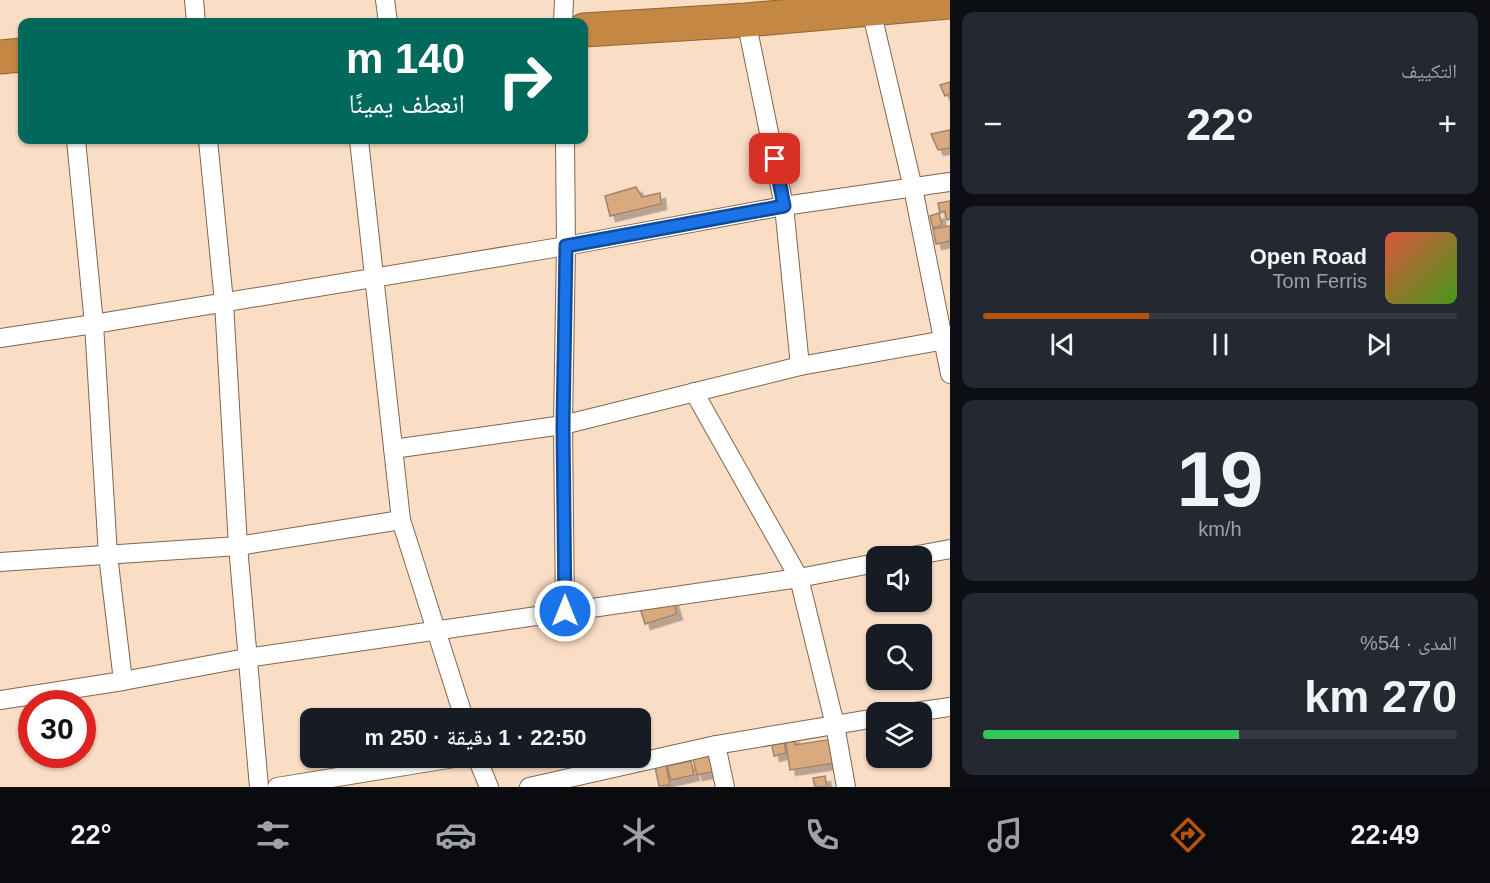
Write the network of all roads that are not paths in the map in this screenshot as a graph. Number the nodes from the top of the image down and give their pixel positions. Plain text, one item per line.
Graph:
1 (194, 0) edge
2 (385, 0) edge
3 (564, 0) edge
4 (950, 2) edge
5 (783, 8) edge
6 (872, 10) junction
7 (196, 18) edge
8 (387, 18) edge
9 (563, 18) edge
10 (746, 20) junction
11 (588, 30) edge
12 (18, 55) edge
13 (0, 57) edge
14 (76, 144) edge
15 (208, 144) edge
16 (359, 144) edge
17 (565, 144) edge
18 (950, 182) edge
19 (913, 188) junction
20 (784, 206) junction
21 (566, 246) junction
22 (375, 277) junction
23 (224, 302) junction
24 (94, 324) junction
25 (0, 338) edge
26 (946, 339) edge
27 (800, 366) junction
28 (950, 374) edge
29 (694, 392) junction
30 (563, 425) junction
31 (393, 449) junction
32 (401, 520) junction
33 (238, 546) junction
34 (950, 549) edge
35 (932, 552) edge
36 (108, 555) junction
37 (0, 562) edge
38 (866, 565) edge
39 (799, 578) junction
40 (565, 611) junction
41 (435, 632) junction
42 (246, 658) junction
43 (123, 681) junction
44 (0, 700) edge
45 (950, 707) edge
46 (461, 708) edge
47 (932, 710) edge
48 (866, 720) edge
49 (835, 725) junction
50 (716, 745) junction
51 (393, 768) edge
52 (481, 768) edge
53 (259, 787) edge
54 (277, 787) edge
55 (489, 787) edge
56 (529, 787) edge
57 (725, 787) edge
58 (846, 787) edge

1 - 7 street
2 - 8 street
3 - 9 street
4 - 6 highway
5 - 6 highway
5 - 10 highway
6 - 19 street
10 - 11 highway
10 - 20 street
12 - 13 highway
14 - 24 street
15 - 23 street
16 - 22 street
17 - 21 street
18 - 19 street
19 - 20 street
19 - 26 street
20 - 21 street
20 - 27 street
21 - 22 street
21 - 30 street
22 - 23 street
22 - 31 street
23 - 24 street
23 - 33 street
24 - 25 street
24 - 36 street
26 - 27 street
26 - 28 street
27 - 29 street
29 - 30 street
29 - 39 street
30 - 31 street
30 - 40 street
31 - 32 street
32 - 33 street
32 - 41 street
33 - 36 street
33 - 42 street
34 - 35 street
36 - 37 street
36 - 43 street
38 - 39 street
39 - 40 street
39 - 49 street
40 - 41 street
41 - 42 street
41 - 46 street
42 - 43 street
42 - 53 street
43 - 44 street
45 - 47 street
48 - 49 street
49 - 50 street
49 - 58 street
50 - 56 street
50 - 57 street
51 - 54 street
52 - 55 street

